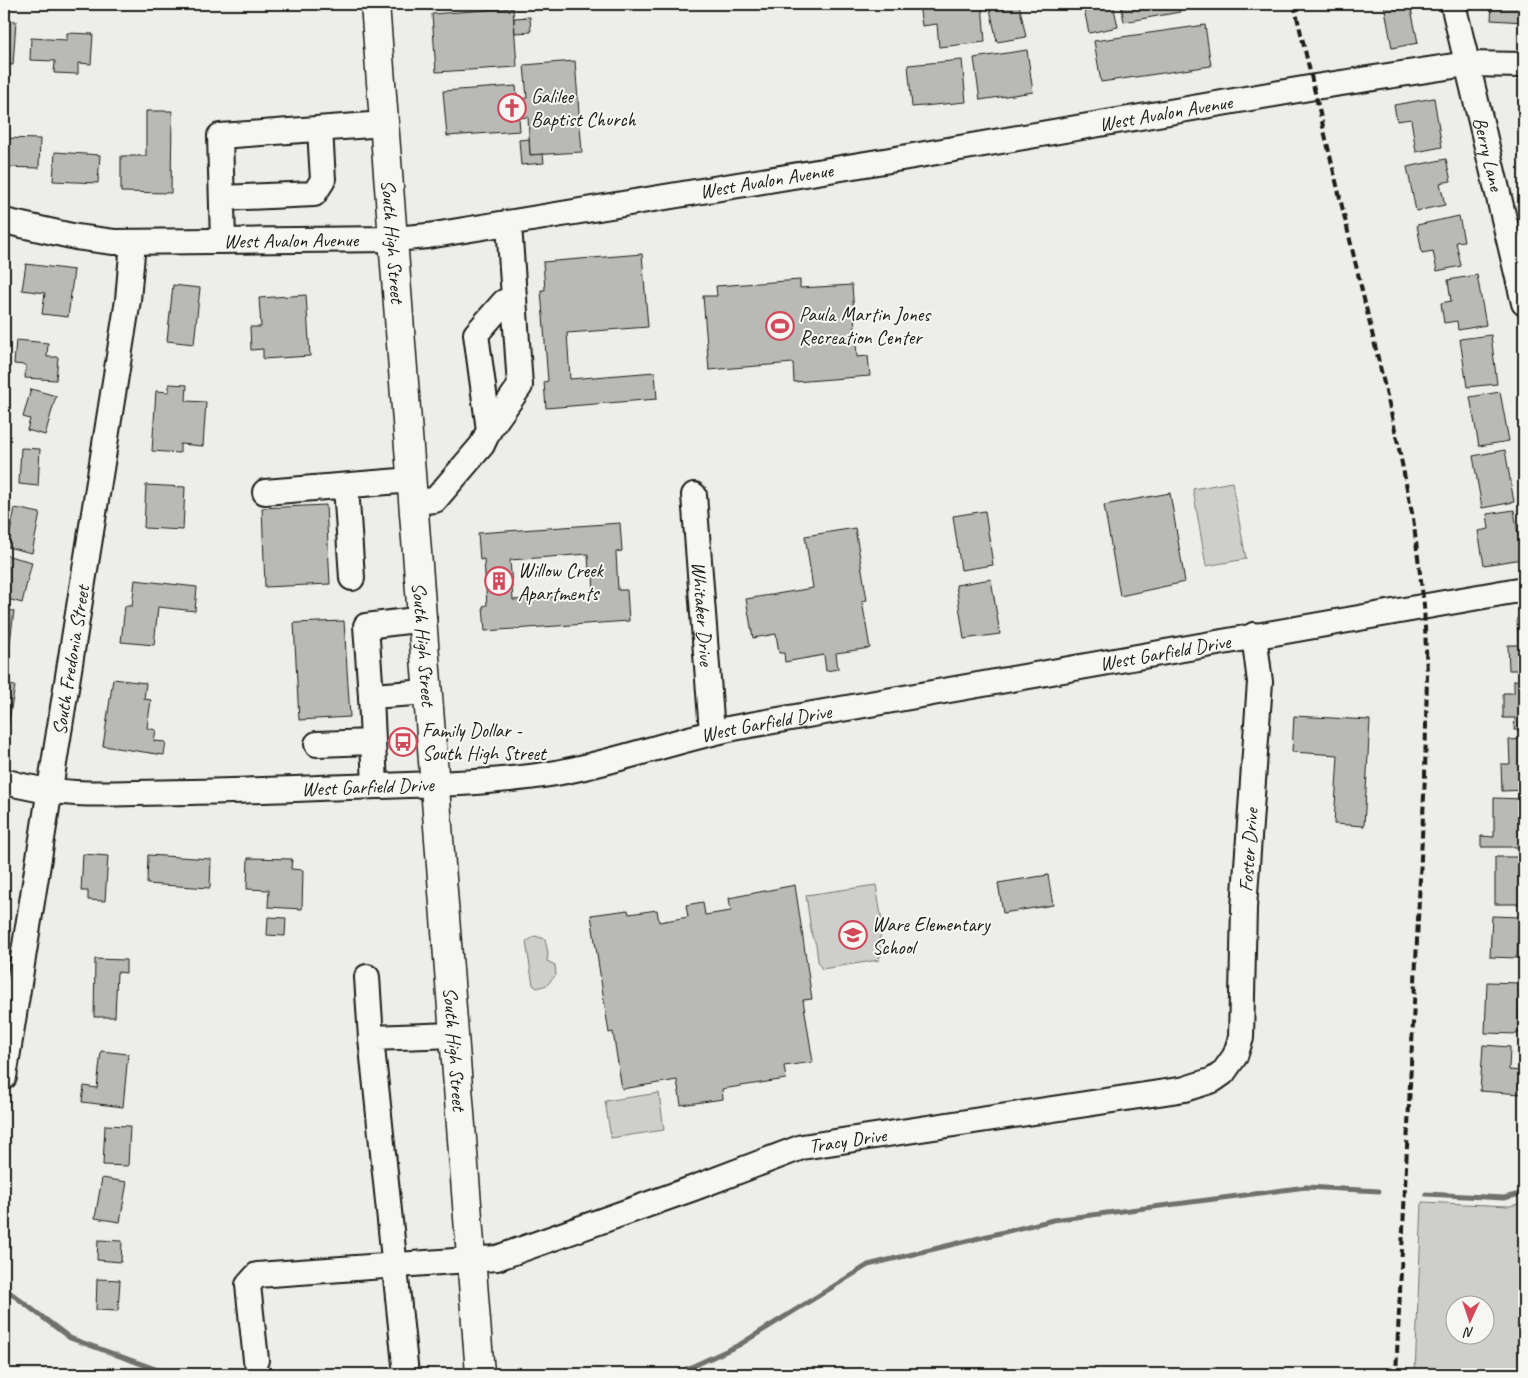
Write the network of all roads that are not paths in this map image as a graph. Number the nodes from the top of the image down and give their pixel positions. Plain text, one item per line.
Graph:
1 (375, 4) edge
2 (1453, 4) edge
3 (1467, 64) junction
4 (1524, 65) edge
5 (384, 124) junction
6 (320, 129) junction
7 (222, 198) junction
8 (4, 221) edge
9 (509, 224) junction
10 (393, 239) junction
11 (223, 241) junction
12 (133, 242) junction
13 (514, 298) junction
14 (1524, 303) edge
15 (489, 430) junction
16 (346, 486) junction
17 (413, 491) junction
18 (265, 492) dead end
19 (694, 495) dead end
20 (352, 578) dead end
21 (1524, 589) edge
22 (424, 619) junction
23 (1254, 635) junction
24 (428, 692) junction
25 (371, 696) junction
26 (712, 732) junction
27 (373, 742) junction
28 (317, 744) dead end
29 (4, 781) edge
30 (434, 784) junction
31 (375, 786) junction
32 (50, 790) junction
33 (366, 977) dead end
34 (454, 1035) junction
35 (371, 1038) junction
36 (1231, 1063) joint
37 (4, 1077) edge
38 (471, 1259) junction
39 (396, 1265) junction
40 (256, 1360) dead end
41 (406, 1374) edge
42 (480, 1374) edge

1 - 5 main road, South High Street
2 - 3 street, Berry Lane
3 - 4 street, West Avalon Avenue
3 - 9 street, West Avalon Avenue
3 - 14 street, Berry Lane
5 - 6 street
5 - 10 main road, South High Street
6 - 7 street
6 - 7 street
7 - 11 street
8 - 12 street, West Avalon Avenue
9 - 10 street, West Avalon Avenue
9 - 13 street
10 - 11 street, West Avalon Avenue
10 - 17 main road, South High Street
11 - 12 street, West Avalon Avenue
12 - 32 street, South Fredonia Street
13 - 15 street
13 - 15 street
15 - 17 street
16 - 17 street
16 - 18 street
16 - 20 street
17 - 22 main road, South High Street
19 - 26 street, Whitaker Drive
21 - 23 street, West Garfield Drive
22 - 24 main road, South High Street
22 - 25 street
23 - 26 street, West Garfield Drive
23 - 36 street, Foster Drive
24 - 25 street
24 - 30 main road, South High Street
25 - 27 street
26 - 30 street, West Garfield Drive
27 - 28 street
27 - 31 street
29 - 32 street, West Garfield Drive
30 - 31 street, West Garfield Drive
30 - 34 main road, South High Street
31 - 32 street, West Garfield Drive
32 - 37 street, South Fredonia Street
33 - 35 street
34 - 35 street
34 - 38 main road, South High Street
35 - 39 street
36 - 38 street, Tracy Drive
38 - 39 street, Tracy Drive
38 - 42 main road, South High Street
39 - 40 street, Tracy Drive
39 - 41 street

